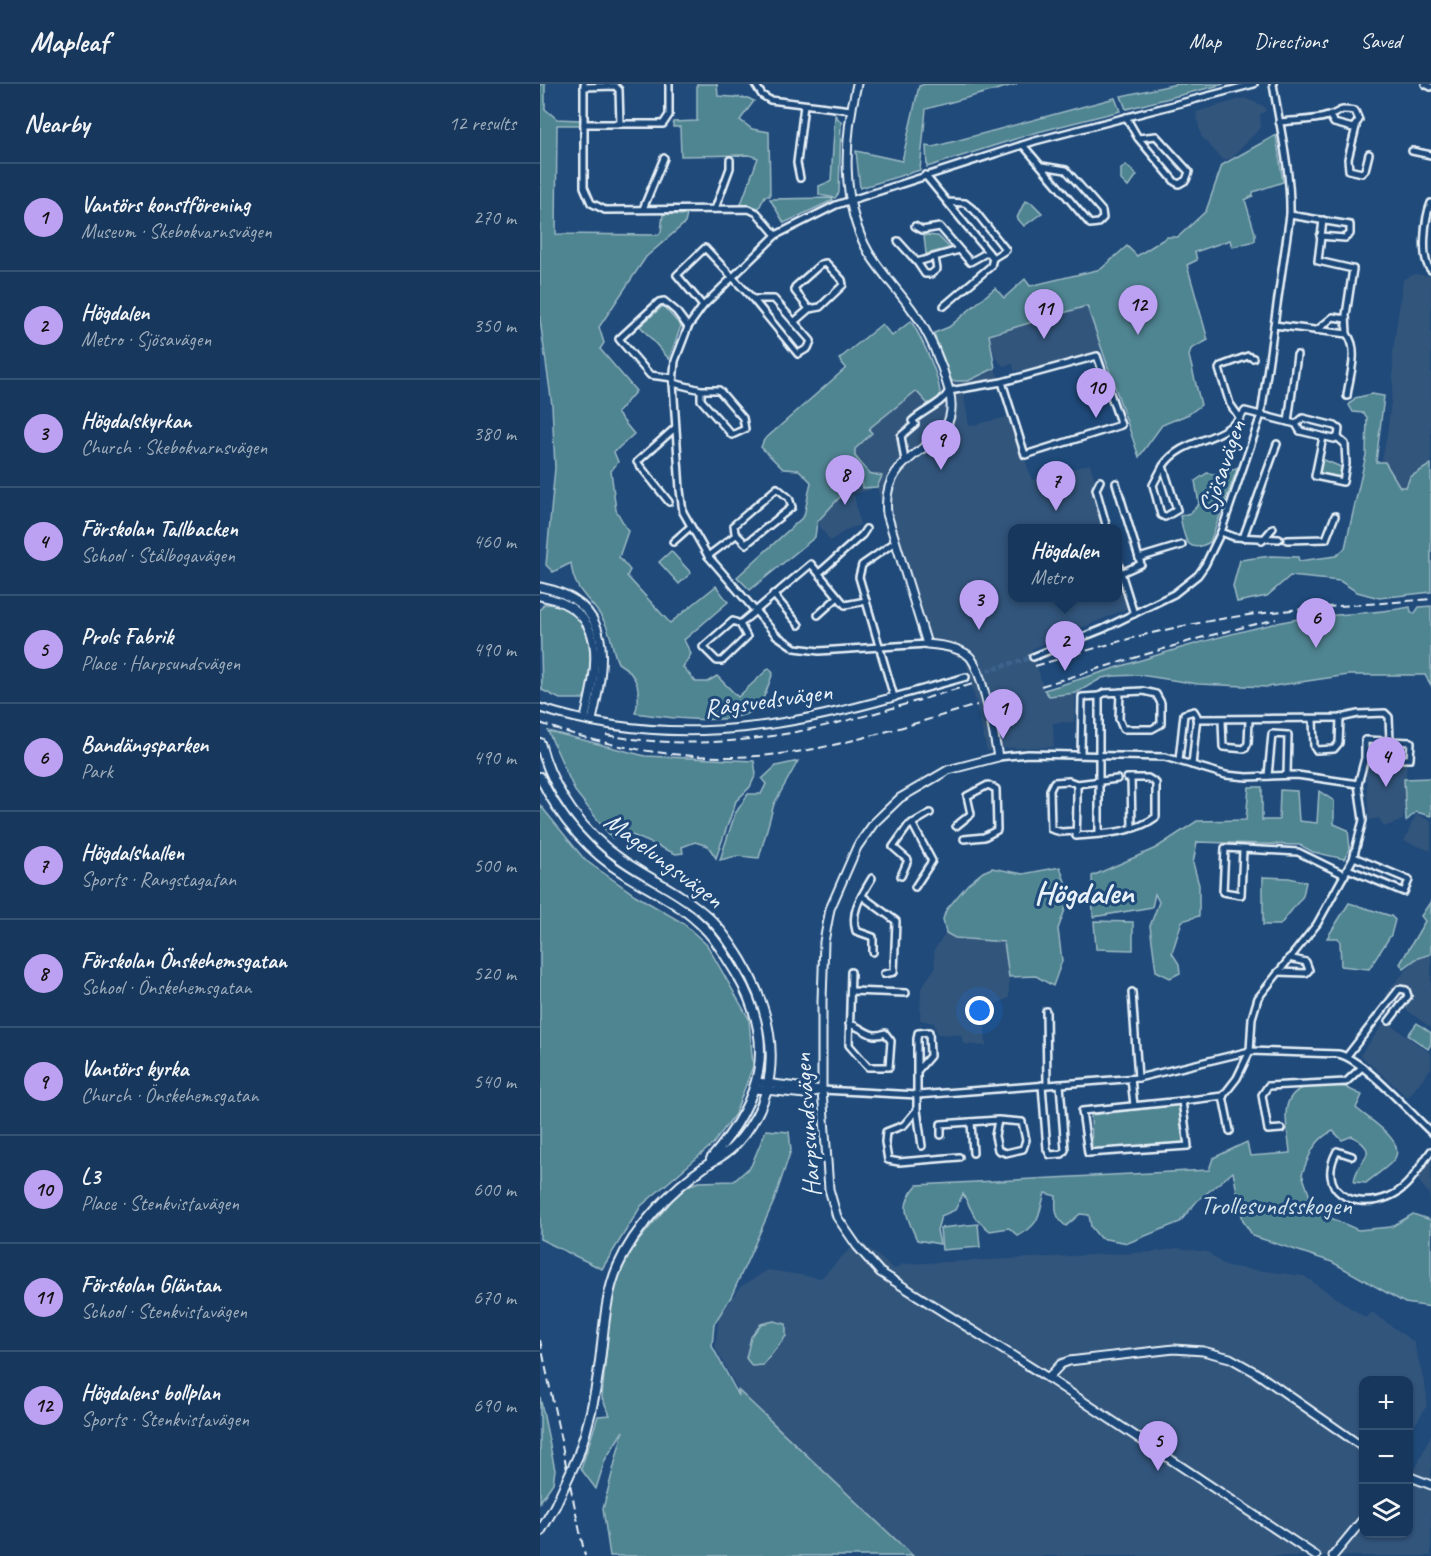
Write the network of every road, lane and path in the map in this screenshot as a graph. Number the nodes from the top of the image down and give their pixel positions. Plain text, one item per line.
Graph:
1 (669, 84) edge
2 (755, 84) edge
3 (857, 84) edge
4 (1254, 84) edge
5 (1273, 84) edge
6 (1425, 84) edge
7 (584, 85) edge
8 (1431, 87) edge
9 (804, 105) junction
10 (850, 110) junction
11 (1330, 116) junction
12 (1126, 117) junction
13 (1280, 122) junction
14 (584, 124) junction
15 (620, 124) junction
16 (1356, 126) junction
17 (1138, 138) junction
18 (1023, 144) junction
19 (1412, 151) dead end
20 (1369, 154) dead end
21 (1431, 155) edge
22 (664, 158) dead end
23 (730, 160) dead end
24 (1042, 165) junction
25 (925, 175) junction
26 (800, 178) dead end
27 (849, 200) junction
28 (948, 202) junction
29 (1431, 203) edge
30 (643, 209) junction
31 (715, 209) junction
32 (1290, 215) junction
33 (1323, 220) junction
34 (915, 226) dead end
35 (776, 235) junction
36 (1320, 236) junction
37 (898, 241) dead end
38 (959, 250) junction
39 (988, 252) junction
40 (934, 258) junction
41 (993, 258) junction
42 (917, 262) junction
43 (1431, 270) edge
44 (733, 276) junction
45 (753, 299) junction
46 (703, 306) junction
47 (944, 306) dead end
48 (809, 309) junction
49 (1346, 319) junction
50 (794, 322) junction
51 (1274, 325) junction
52 (688, 327) junction
53 (1316, 331) junction
54 (1347, 334) junction
55 (1297, 355) dead end
56 (1253, 358) dead end
57 (673, 380) junction
58 (1002, 381) junction
59 (701, 390) junction
60 (949, 391) junction
61 (1347, 396) dead end
62 (1261, 415) junction
63 (1240, 418) junction
64 (1288, 422) junction
65 (1296, 424) junction
66 (675, 428) junction
67 (1323, 436) junction
68 (1337, 437) junction
69 (1277, 444) dead end
70 (905, 461) junction
71 (1163, 466) junction
72 (1100, 481) dead end
73 (1116, 483) dead end
74 (669, 502) dead end
75 (1335, 516) dead end
76 (1106, 524) edge
77 (690, 527) junction
78 (1273, 528) dead end
79 (866, 529) dead end
80 (1221, 532) junction
81 (736, 534) junction
82 (1243, 538) junction
83 (1279, 539) dead end
84 (1287, 540) dead end
85 (1262, 541) junction
86 (673, 542) dead end
87 (895, 542) junction
88 (1182, 545) dead end
89 (708, 556) junction
90 (1139, 558) junction
91 (1122, 572) edge
92 (819, 573) junction
93 (1122, 579) edge
94 (540, 588) edge
95 (773, 594) junction
96 (540, 596) edge
97 (838, 597) junction
98 (866, 601) junction
99 (755, 610) junction
100 (1134, 614) junction
101 (818, 615) dead end
102 (740, 624) junction
103 (799, 626) dead end
104 (927, 644) junction
105 (880, 647) junction
106 (1033, 657) tunnel mouth
107 (966, 677) tunnel mouth
108 (1120, 692) junction
109 (1099, 696) junction
110 (894, 697) junction
111 (540, 708) edge
112 (1340, 718) junction
113 (589, 719) junction
114 (1313, 719) junction
115 (1196, 720) junction
116 (1222, 720) junction
117 (1248, 720) junction
118 (1390, 741) junction
119 (540, 743) edge
120 (1081, 754) junction
121 (1100, 755) junction
122 (998, 757) junction
123 (1365, 758) junction
124 (1179, 760) junction
125 (1192, 765) junction
126 (1287, 775) junction
127 (1268, 776) junction
128 (540, 777) edge
129 (1117, 779) dead end
130 (1098, 783) junction
131 (1077, 784) junction
132 (1358, 784) junction
133 (930, 813) dead end
134 (912, 823) junction
135 (956, 826) dead end
136 (1132, 827) junction
137 (1076, 831) junction
138 (1099, 834) junction
139 (964, 839) dead end
140 (1243, 850) junction
141 (1354, 856) junction
142 (1347, 872) junction
143 (901, 876) dead end
144 (872, 879) dead end
145 (915, 887) dead end
146 (862, 896) junction
147 (873, 952) dead end
148 (1288, 958) junction
149 (850, 972) dead end
150 (1278, 972) junction
151 (884, 974) dead end
152 (851, 991) junction
153 (1132, 992) dead end
154 (906, 993) dead end
155 (1046, 1011) dead end
156 (1389, 1021) dead end
157 (849, 1024) junction
158 (1250, 1051) junction
159 (1347, 1056) junction
160 (1362, 1067) junction
161 (918, 1070) junction
162 (1135, 1078) junction
163 (1060, 1084) junction
164 (756, 1085) junction
165 (1045, 1085) junction
166 (767, 1087) junction
167 (822, 1090) junction
168 (918, 1095) junction
169 (1223, 1096) junction
170 (1182, 1101) junction
171 (1134, 1105) junction
172 (917, 1110) junction
173 (998, 1120) junction
174 (971, 1122) junction
175 (1281, 1129) dead end
176 (1230, 1131) dead end
177 (1431, 1132) edge
178 (941, 1135) dead end
179 (922, 1146) dead end
180 (1431, 1151) edge
181 (973, 1153) dead end
182 (1352, 1156) dead end
183 (959, 1157) dead end
184 (706, 1165) junction
185 (1048, 1378) junction
186 (1359, 1445) edge
187 (1413, 1478) edge
188 (1431, 1485) edge
189 (1359, 1524) edge
190 (540, 1532) edge
191 (1316, 1556) edge
192 (1333, 1556) edge

1 - 15 street
2 - 9 street
3 - 10 street
4 - 12 street
5 - 13 street, Sjösavägen
6 - 8 street
7 - 14 street
7 - 15 street
9 - 10 street
9 - 26 street
10 - 27 street
11 - 13 street
11 - 16 street
11 - 16 street
12 - 17 street
12 - 18 street
13 - 32 street, Sjösavägen
14 - 15 street
14 - 30 street
16 - 20 street
17 - 17 street
18 - 24 street
18 - 25 street
19 - 21 street
22 - 30 street
23 - 31 street
24 - 24 street
25 - 27 street
25 - 28 street
27 - 35 street
27 - 60 street
28 - 39 street
28 - 41 street
29 - 43 street
30 - 31 street
31 - 35 street
32 - 33 street
32 - 51 street, Sjösavägen
33 - 36 street
33 - 36 street
34 - 38 street
35 - 44 street
36 - 49 street
37 - 42 street
38 - 39 street
38 - 40 street
39 - 41 street
40 - 42 street
40 - 42 street
41 - 47 street
44 - 45 street
44 - 46 street
44 - 46 street
45 - 50 street
45 - 50 street
46 - 52 street
48 - 48 street
48 - 50 street
49 - 53 street
49 - 54 street
51 - 53 street
51 - 62 street, Sjösavägen
52 - 57 street
52 - 57 street
53 - 54 street
54 - 61 street
55 - 64 street, Sjösavägen
56 - 63 street
57 - 59 street
57 - 66 street
58 - 58 street
58 - 60 street
59 - 59 street
60 - 70 street
60 - 70 street
62 - 63 street
62 - 64 street, Sjösavägen
62 - 80 street, Sjösavägen
63 - 71 street
64 - 65 street, Sjösavägen
65 - 67 street, Sjösavägen
65 - 68 street, Sjösavägen
66 - 74 street
66 - 77 street
67 - 68 street, Sjösavägen
67 - 68 street
69 - 82 street, Sjösavägen
70 - 87 street
71 - 71 street
72 - 76 street
73 - 90 street
75 - 84 street
77 - 86 street
77 - 89 street
78 - 85 street
79 - 92 street
80 - 82 street, Sjösavägen
80 - 100 street, Sjösavägen
81 - 81 street
81 - 89 street
82 - 85 street, Sjösavägen
83 - 85 street, Sjösavägen
87 - 98 street
87 - 104 street
88 - 90 street
89 - 99 street
90 - 91 street
92 - 95 street
92 - 97 street
93 - 100 street
94 - 113 street
95 - 99 street
95 - 103 street
96 - 113 street
97 - 98 street
97 - 101 street
98 - 105 street
99 - 102 street
99 - 105 street
100 - 106 street, Sjösavägen
102 - 102 street
104 - 105 street
104 - 122 street
105 - 110 street
107 - 110 street
108 - 108 street
108 - 109 street
109 - 120 street
109 - 121 street
110 - 113 street, Rågsvedsvägen
111 - 113 street, Rågsvedsvägen
112 - 114 street
112 - 114 street
112 - 118 street
114 - 117 street
115 - 116 street
115 - 124 street
115 - 125 street
116 - 117 street
116 - 117 street
118 - 123 street
118 - 123 street
119 - 166 main road, Magelungsvägen
120 - 121 street, Harpsundsvägen
120 - 122 street, Harpsundsvägen
121 - 124 street, Harpsundsvägen
121 - 130 street
122 - 167 street, Harpsundsvägen
123 - 132 street
124 - 125 street, Harpsundsvägen
125 - 127 street, Harpsundsvägen
126 - 127 street, Harpsundsvägen
126 - 127 street
126 - 132 street, Harpsundsvägen
128 - 164 main road, Magelungsvägen
129 - 130 street
130 - 131 street
130 - 138 street
131 - 137 street
131 - 137 street
132 - 141 street
133 - 134 street
134 - 143 street
134 - 145 street
135 - 139 street
136 - 136 street
136 - 138 street
137 - 138 street
140 - 140 street
140 - 142 street
141 - 142 street
141 - 142 street
142 - 148 street
144 - 146 street
146 - 147 street
146 - 151 street
148 - 150 street
148 - 150 street
149 - 152 street, Harpsundsvägen
150 - 158 street
152 - 154 street
152 - 157 street, Harpsundsvägen
153 - 162 street
155 - 165 street
156 - 159 street
157 - 157 street, Harpsundsvägen
158 - 159 street
158 - 162 street
158 - 169 street
159 - 160 street
160 - 175 street
160 - 177 street
161 - 161 street
161 - 168 street
162 - 163 street
162 - 171 street
163 - 165 street
163 - 165 street
164 - 166 street
164 - 184 main road, Magelungsvägen
165 - 168 street
166 - 167 street
166 - 184 main road, Magelungsvägen
167 - 168 street
167 - 185 street, Harpsundsvägen
168 - 172 street
169 - 170 street
169 - 176 street
170 - 171 street
170 - 171 street
172 - 179 street
172 - 183 street
173 - 173 street
173 - 174 street
174 - 178 street
174 - 181 street
180 - 182 street
184 - 190 main road, Magelungsvägen, bridge
185 - 186 street
185 - 191 street, Harpsundsvägen
187 - 188 street
189 - 192 street

